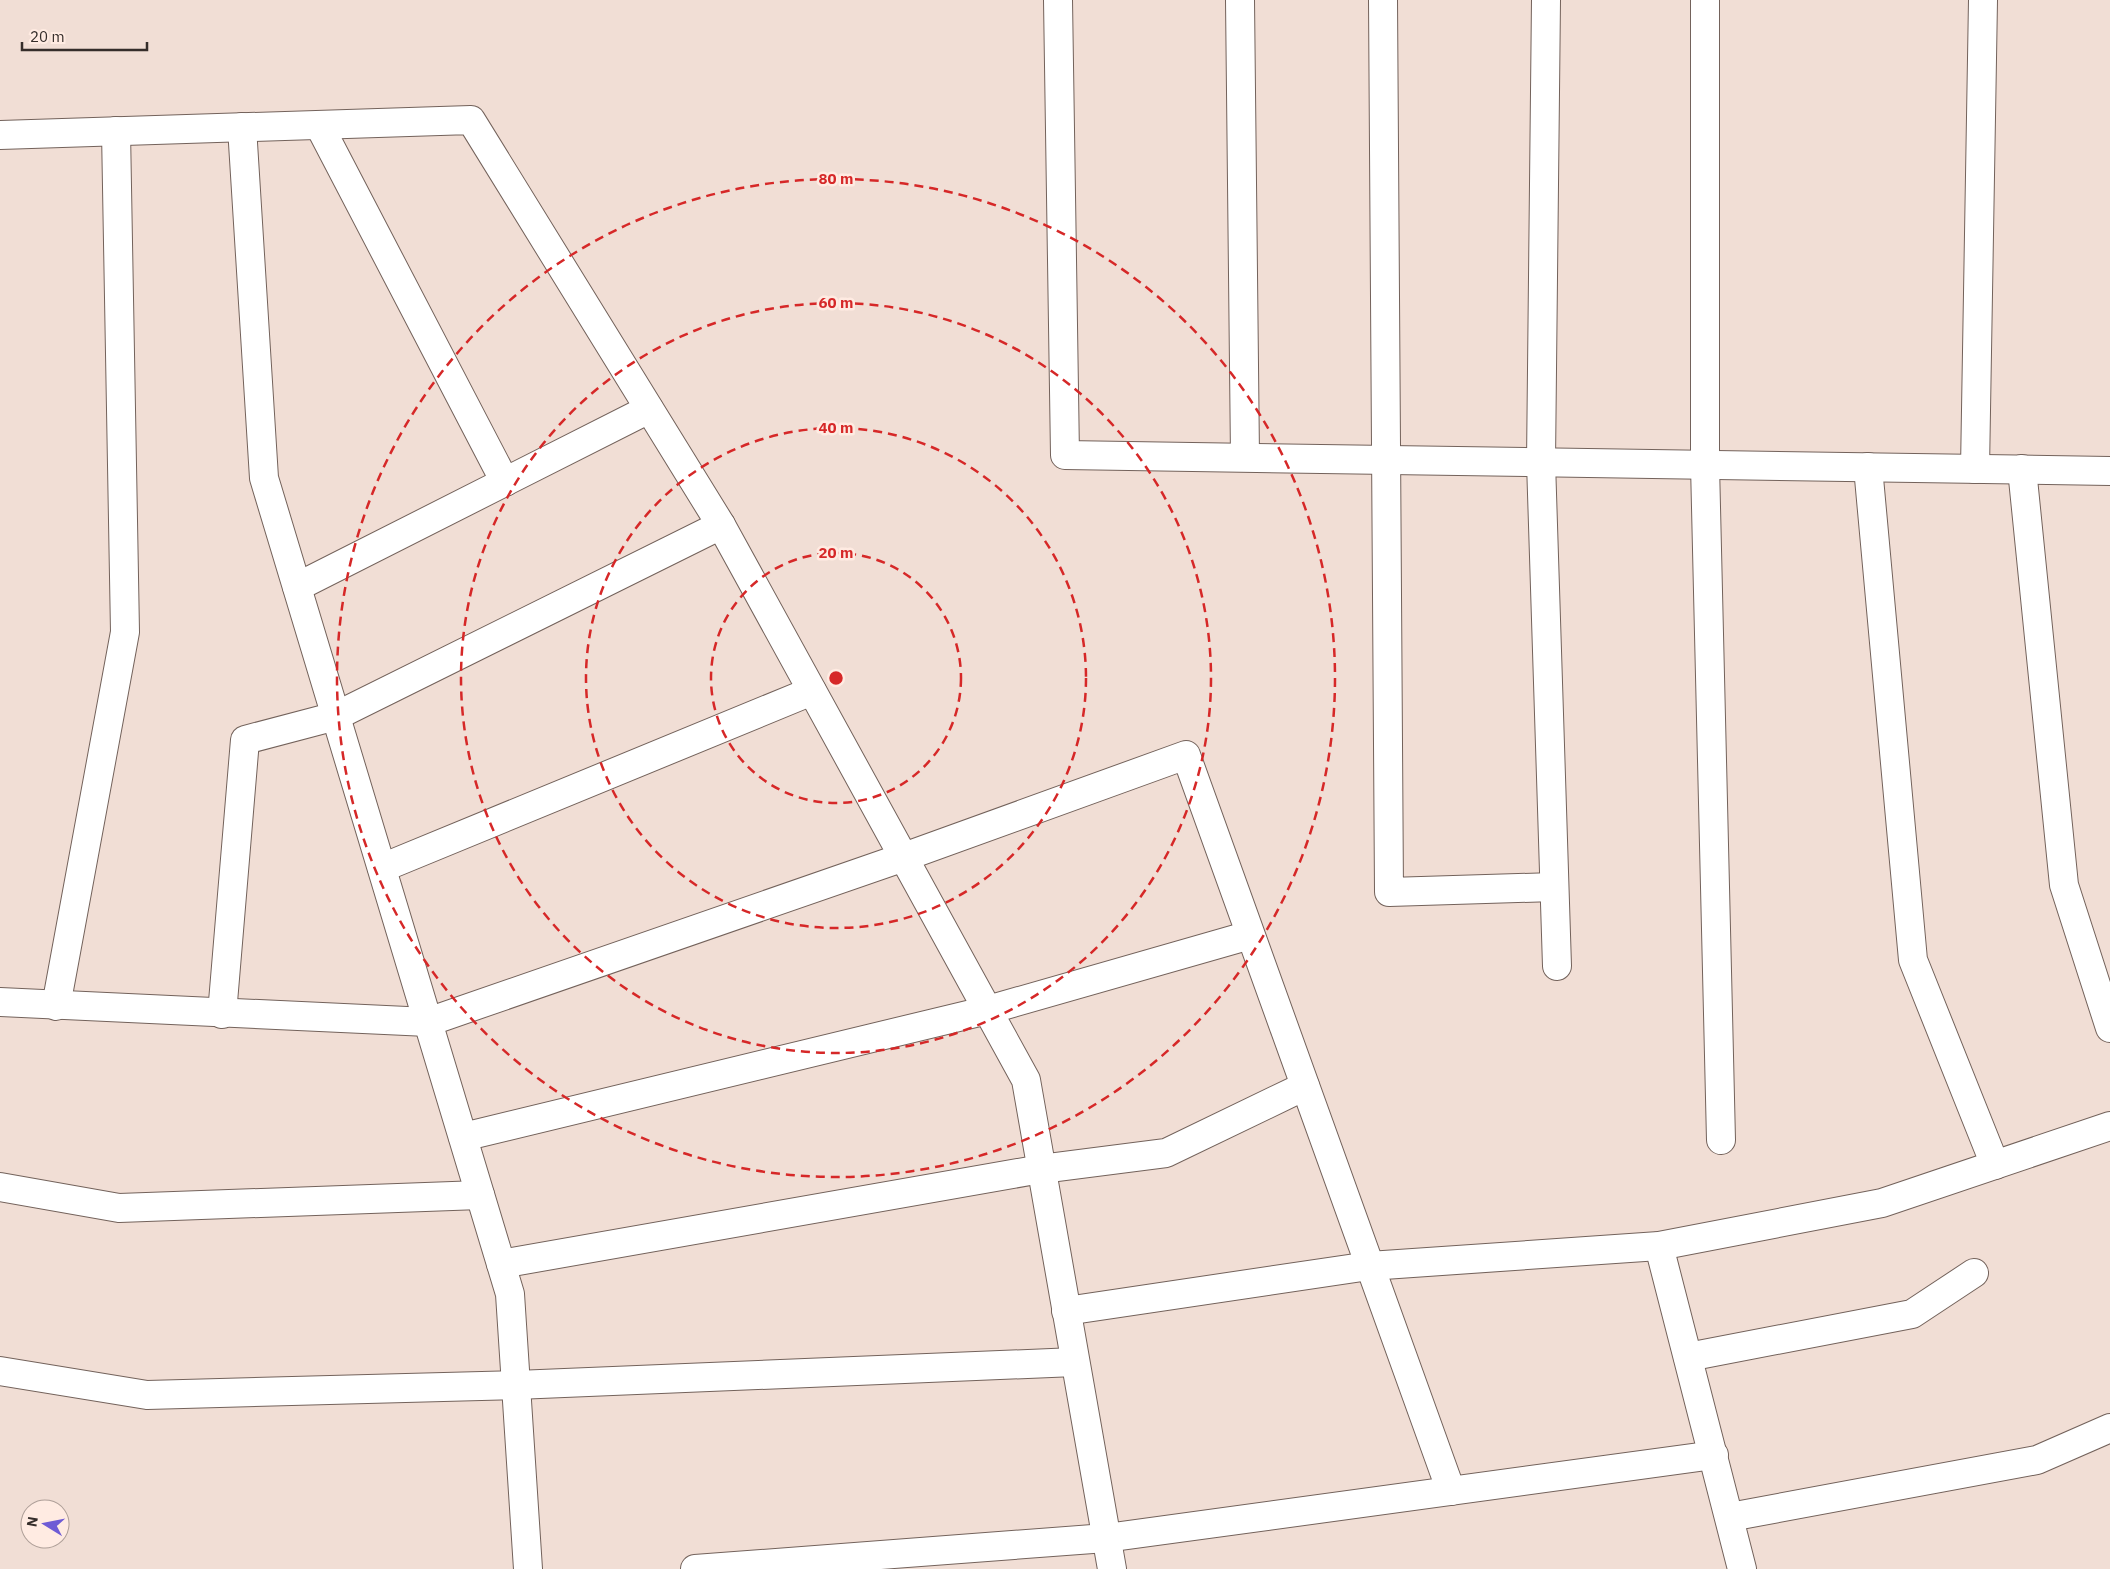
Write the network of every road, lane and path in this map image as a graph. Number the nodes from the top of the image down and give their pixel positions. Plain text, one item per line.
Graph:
1 (1058, 0) edge
2 (1240, 0) edge
3 (1383, 0) edge
4 (1546, 0) edge
5 (1705, 0) edge
6 (1983, 0) edge
7 (319, 125) junction
8 (242, 128) junction
9 (116, 131) junction
10 (0, 135) edge
11 (649, 409) junction
12 (1245, 457) junction
13 (1385, 460) junction
14 (1541, 462) junction
15 (1705, 465) junction
16 (1868, 467) junction
17 (1975, 469) junction
18 (2022, 470) junction
19 (2110, 471) edge
20 (505, 482) junction
21 (721, 525) junction
22 (297, 587) junction
23 (812, 691) junction
24 (336, 716) junction
25 (904, 857) junction
26 (382, 868) junction
27 (1554, 888) junction
28 (1250, 935) junction
29 (1557, 966) dead end
30 (0, 1002) edge
31 (56, 1006) junction
32 (988, 1010) junction
33 (222, 1014) junction
34 (428, 1022) junction
35 (2110, 1028) edge
36 (1305, 1086) junction
37 (2110, 1126) edge
38 (463, 1137) junction
39 (1721, 1140) dead end
40 (1995, 1165) junction
41 (1041, 1169) junction
42 (0, 1187) edge
43 (480, 1195) junction
44 (1659, 1246) junction
45 (501, 1264) junction
46 (1369, 1266) junction
47 (1974, 1273) dead end
48 (1066, 1311) junction
49 (1688, 1357) junction
50 (1075, 1362) junction
51 (0, 1371) edge
52 (516, 1385) junction
53 (2110, 1428) edge
54 (1714, 1455) junction
55 (1451, 1491) junction
56 (1730, 1517) junction
57 (1106, 1538) junction
58 (528, 1569) edge
59 (695, 1569) edge
60 (1112, 1569) edge
61 (1742, 1569) edge

1 - 12 street
2 - 12 street
3 - 13 street
4 - 14 street
5 - 15 street
6 - 17 street
7 - 8 street
7 - 11 street
7 - 20 street
8 - 9 street
8 - 22 street
9 - 10 street
9 - 31 street
11 - 20 street
11 - 21 street
12 - 13 street
13 - 14 street
13 - 27 street
14 - 15 street
14 - 27 street
15 - 16 street
15 - 39 street
16 - 17 street
16 - 40 street
17 - 18 street
18 - 19 street
18 - 35 street
20 - 22 street
21 - 23 street
21 - 24 street
22 - 24 street
23 - 25 street
23 - 26 street
24 - 26 street
24 - 33 street
25 - 28 street
25 - 32 street
25 - 34 street
26 - 34 street
27 - 29 street
28 - 32 street
28 - 36 street
30 - 31 street
31 - 33 street
32 - 38 street
32 - 41 street
33 - 34 street
34 - 38 street
36 - 41 street
36 - 46 street
37 - 40 street
38 - 43 street
40 - 44 street
41 - 45 street
41 - 48 street
42 - 43 street
43 - 45 street
44 - 46 street
44 - 49 street
45 - 52 street
46 - 48 street
46 - 55 street
47 - 49 street
48 - 50 street
49 - 54 street
50 - 52 street
50 - 57 street
51 - 52 street
52 - 58 street
53 - 56 street
54 - 55 street
54 - 56 street
55 - 57 street
56 - 61 street
57 - 59 street
57 - 60 street

